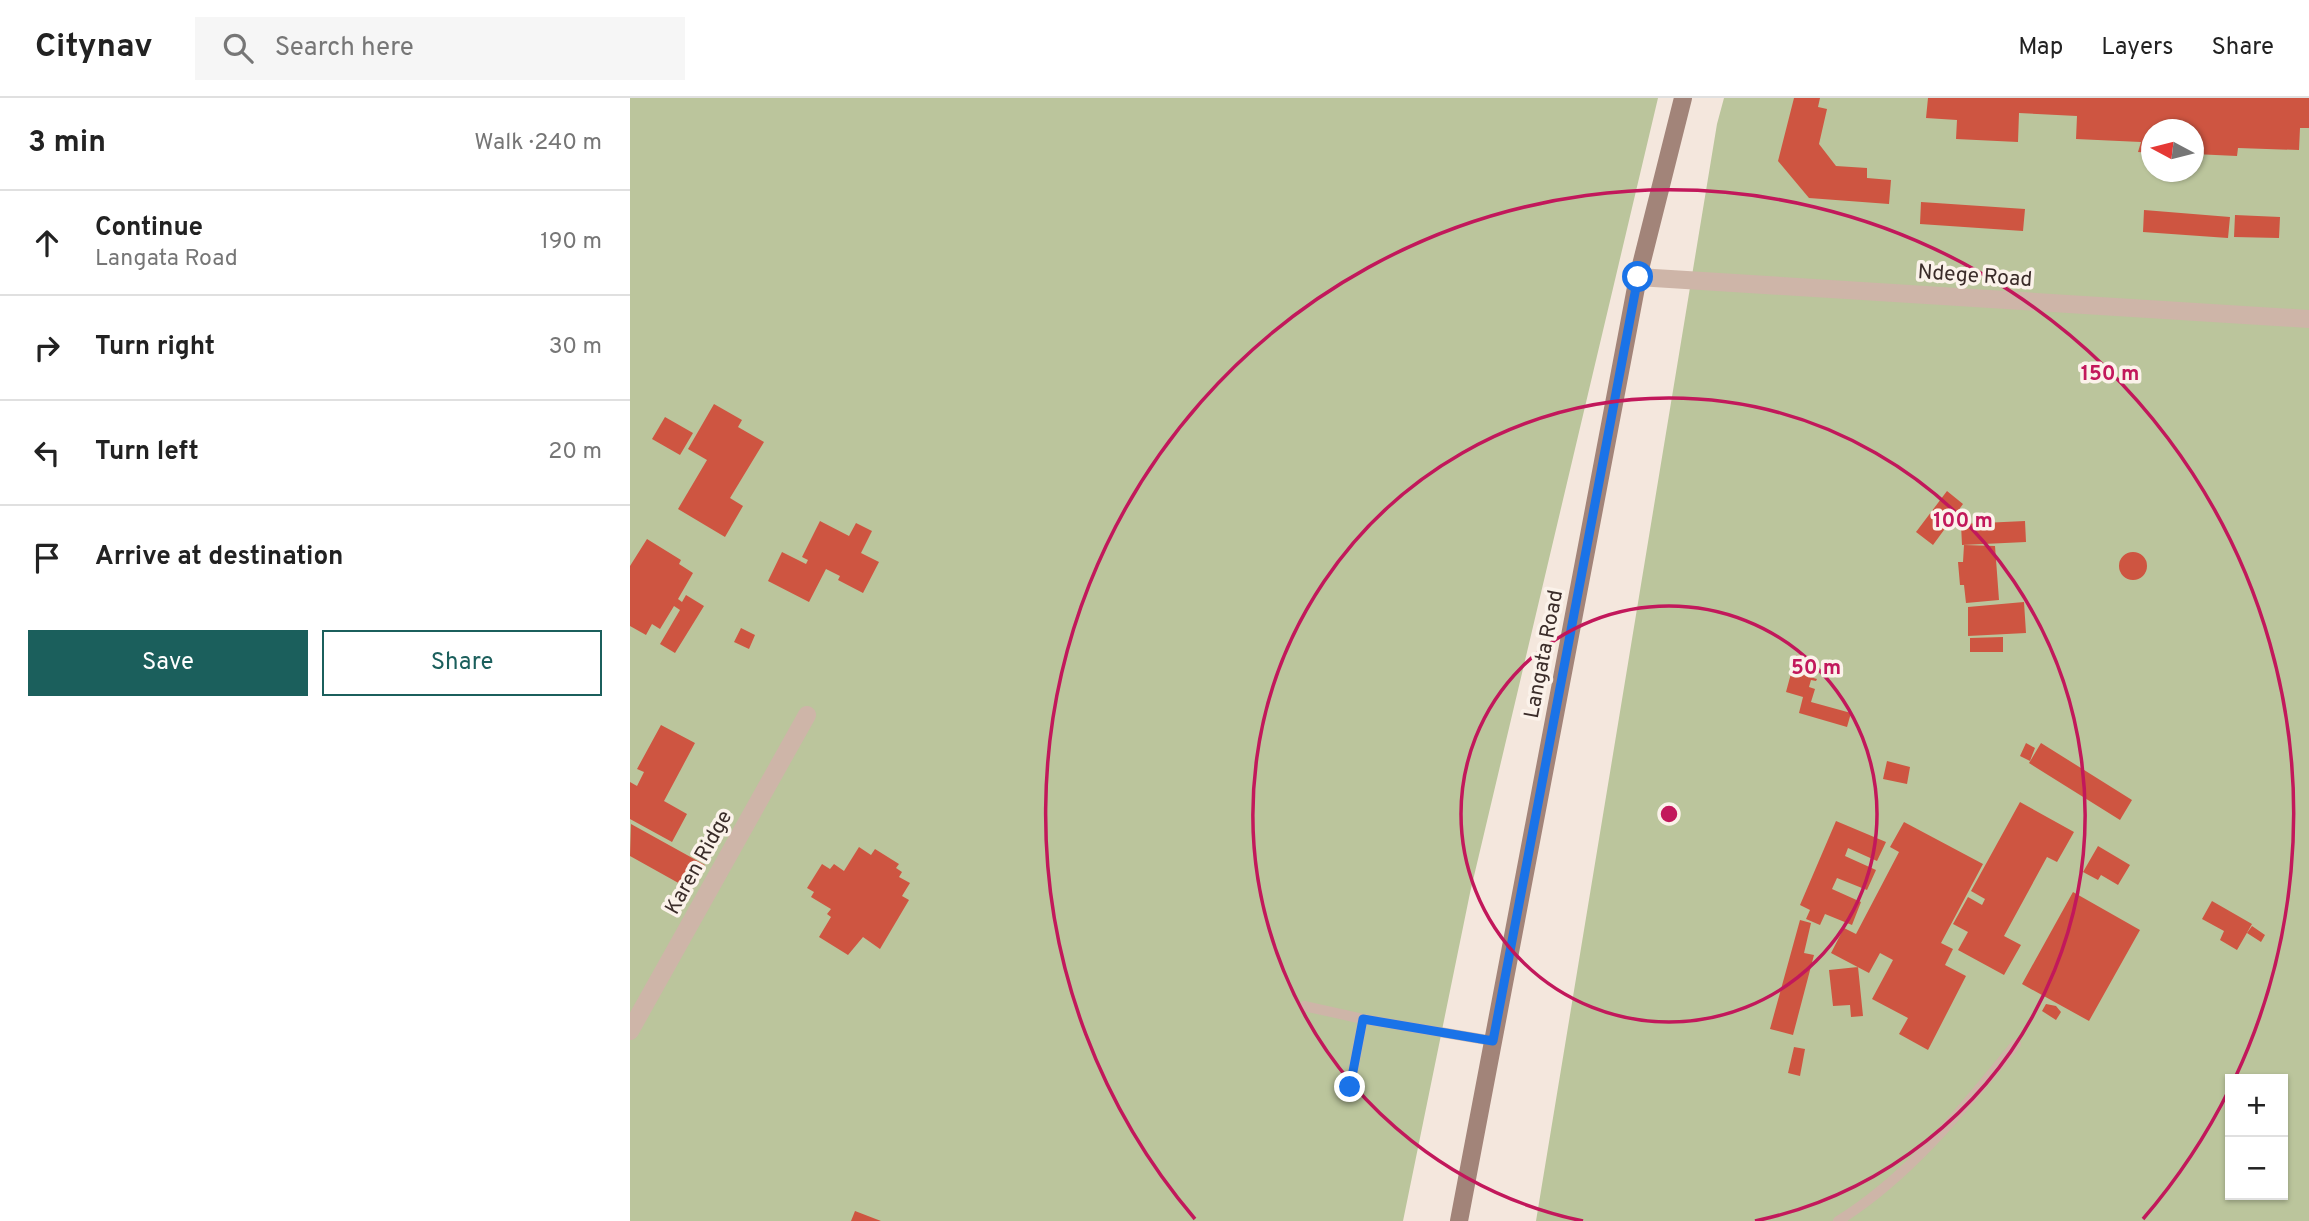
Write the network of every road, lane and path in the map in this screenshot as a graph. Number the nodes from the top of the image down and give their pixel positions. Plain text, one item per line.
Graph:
1 (1683, 98) edge
2 (1638, 277) junction
3 (2309, 319) edge
4 (807, 715) dead end
5 (1304, 1006) dead end
6 (1363, 1019) junction
7 (630, 1031) edge
8 (1493, 1041) junction
9 (2016, 1045) dead end
10 (1350, 1087) dead end
11 (1459, 1221) edge
12 (1838, 1221) edge

1 - 2 main road, Langata Road
2 - 3 street, Ndege Road
2 - 8 main road, Langata Road
4 - 7 street, Karen Ridge
5 - 6 lane
6 - 8 lane
6 - 10 lane
8 - 11 main road, Langata Road
9 - 12 lane

